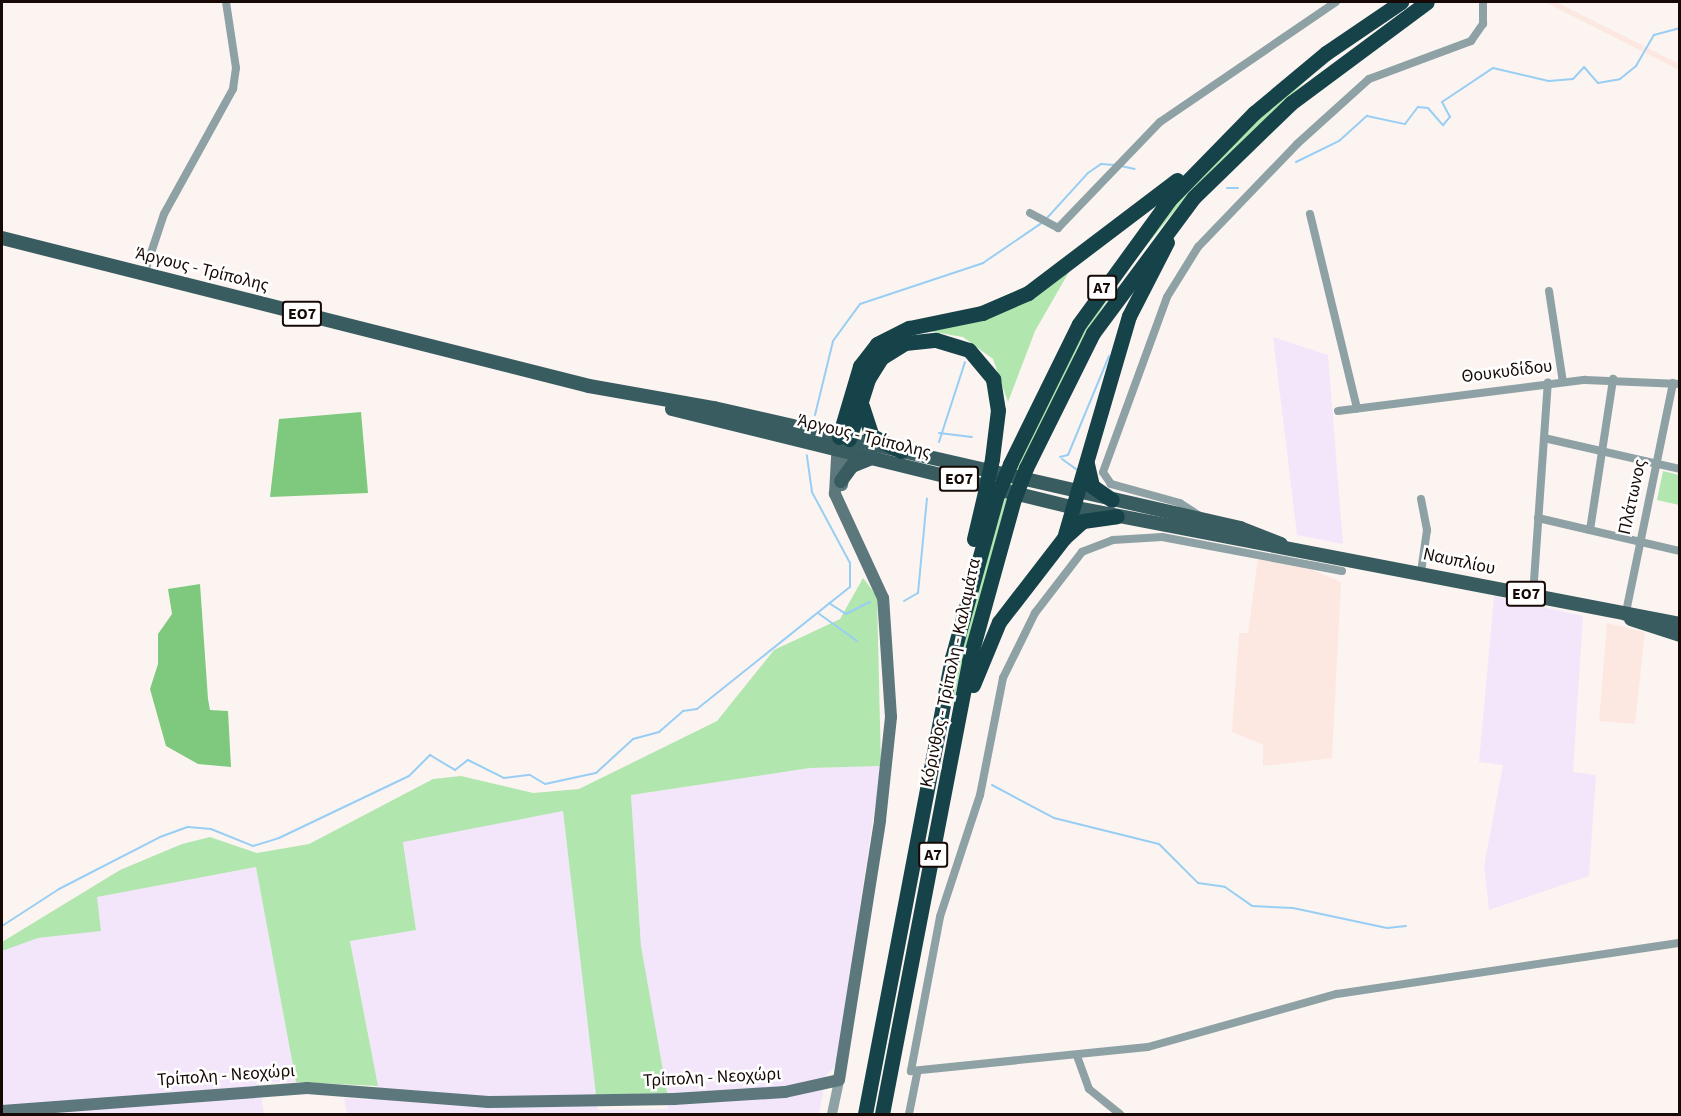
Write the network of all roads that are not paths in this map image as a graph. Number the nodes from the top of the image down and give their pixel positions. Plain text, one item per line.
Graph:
1 (226, 2) edge
2 (1336, 2) edge
3 (1401, 2) edge
4 (1426, 2) edge
5 (1483, 2) edge
6 (1229, 135) junction
7 (1205, 185) junction
8 (1030, 213) dead end
9 (1310, 214) dead end
10 (2, 238) edge
11 (144, 274) junction
12 (1549, 291) dead end
13 (1613, 379) junction
14 (1563, 382) junction
15 (1548, 383) junction
16 (1676, 384) edge
17 (862, 403) junction
18 (1357, 408) junction
19 (1338, 411) dead end
20 (1544, 438) junction
21 (843, 444) junction
22 (901, 451) junction
23 (1602, 451) junction
24 (872, 458) junction
25 (1088, 458) junction
26 (1656, 464) junction
27 (1680, 469) edge
28 (841, 481) junction
29 (991, 494) junction
30 (1075, 499) junction
31 (1421, 499) dead end
32 (1112, 500) junction
33 (842, 509) junction
34 (1117, 516) junction
35 (1538, 518) junction
36 (1208, 521) junction
37 (1590, 531) junction
38 (1064, 538) junction
39 (1640, 542) junction
40 (1281, 544) junction
41 (1680, 551) edge
42 (1342, 571) dead end
43 (1421, 572) junction
44 (1533, 595) junction
45 (1627, 618) junction
46 (1680, 624) edge
47 (1680, 635) edge
48 (953, 747) junction
49 (1680, 943) edge
50 (1077, 1056) junction
51 (917, 1074) junction
52 (839, 1080) junction
53 (2, 1111) edge
54 (832, 1114) edge
55 (865, 1114) edge
56 (882, 1114) edge
57 (909, 1114) edge
58 (1120, 1114) edge

1 - 11 street
2 - 8 street
3 - 6 highway, Κόρινθος - Τρίπολη - Καλαμάτα / Α7
4 - 7 highway, Κόρινθος - Τρίπολη - Καλαμάτα / Α7
5 - 36 street
6 - 21 highway
6 - 29 highway, Κόρινθος - Τρίπολη - Καλαμάτα / Α7, bridge
7 - 25 highway
7 - 48 highway, Κόρινθος - Τρίπολη - Καλαμάτα / Α7, bridge
9 - 18 street
10 - 11 main road, Άργους - Τρίπολης / ΕΟ7
11 - 21 main road, Άργους - Τρίπολης / ΕΟ7
12 - 14 street
13 - 14 street, Θουκυδίδου
13 - 16 street, Θουκυδίδου
13 - 23 street
14 - 15 street, Θουκυδίδου
15 - 18 street, Θουκυδίδου
15 - 20 street
16 - 26 street, Πλάτωνος
17 - 21 highway
17 - 22 highway
17 - 29 highway, bridge
18 - 19 street, Θουκυδίδου
20 - 23 street
20 - 35 street
21 - 22 main road, Άργους - Τρίπολης / ΕΟ7
21 - 24 main road, Άργους - Τρίπολης / ΕΟ7
21 - 28 main road
21 - 33 main road
22 - 30 main road, Άργους - Τρίπολης / ΕΟ7
23 - 26 street
23 - 37 street
24 - 28 main road
24 - 30 main road, Άργους - Τρίπολης / ΕΟ7
25 - 30 highway
25 - 32 highway
26 - 27 street
26 - 39 street, Πλάτωνος
28 - 33 main road
29 - 55 highway, Κόρινθος - Τρίπολη - Καλαμάτα / Α7
30 - 32 main road, Άργους - Τρίπολης / ΕΟ7
30 - 34 main road, Άργους - Τρίπολης / ΕΟ7
30 - 38 highway
31 - 43 street
32 - 36 main road, Ναυπλίου / ΕΟ7
33 - 52 main road
34 - 38 highway
34 - 40 main road, Ναυπλίου / ΕΟ7
35 - 37 street
35 - 44 street
36 - 40 main road, Ναυπλίου / ΕΟ7
37 - 39 street
38 - 48 highway
39 - 41 street
39 - 45 street, Πλάτωνος
40 - 43 main road, Ναυπλίου / ΕΟ7
42 - 51 street
43 - 44 main road, Ναυπλίου / ΕΟ7
44 - 45 main road, Ναυπλίου / ΕΟ7
45 - 46 main road, Ναυπλίου / ΕΟ7
45 - 47 main road, Ναυπλίου / ΕΟ7
48 - 56 highway, Κόρινθος - Τρίπολη - Καλαμάτα / Α7
49 - 50 street
50 - 51 street
50 - 58 street
51 - 57 street
52 - 53 main road, Τρίπολη - Νεοχώρι
52 - 54 street

